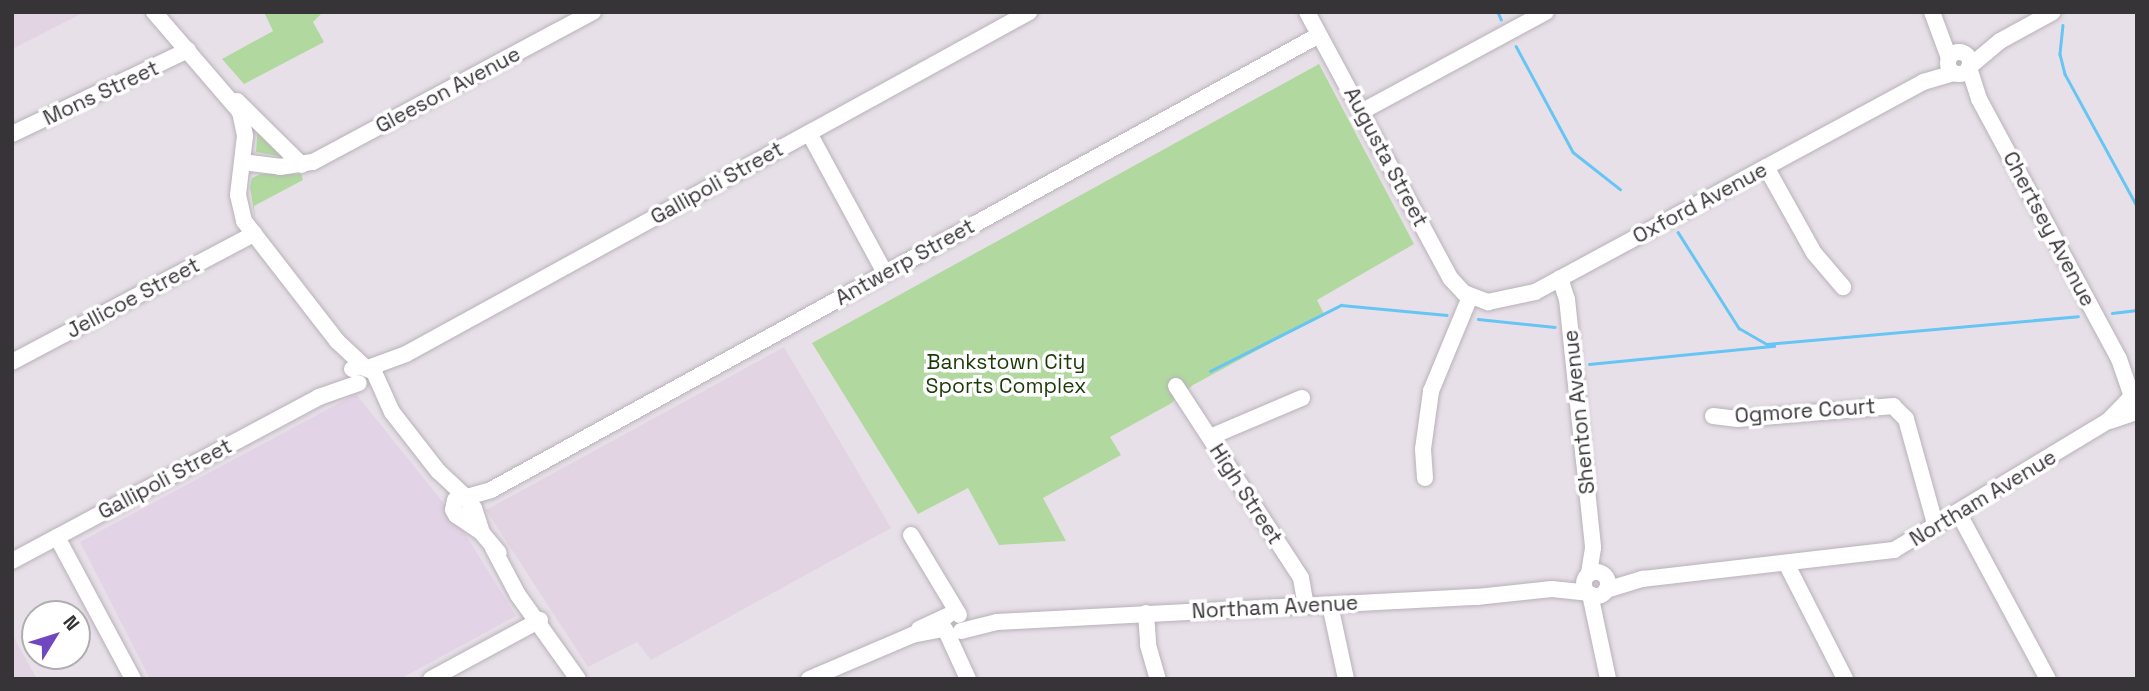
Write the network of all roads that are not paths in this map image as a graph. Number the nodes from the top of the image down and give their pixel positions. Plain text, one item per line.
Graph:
1 (154, 12) edge
2 (593, 12) edge
3 (1028, 12) edge
4 (1307, 12) edge
5 (1546, 12) edge
6 (2053, 12) edge
7 (1935, 18) edge
8 (1320, 35) junction
9 (188, 50) junction
10 (1959, 63) junction
11 (229, 94) junction
12 (1361, 112) junction
13 (809, 133) junction
14 (12, 134) edge
15 (242, 162) junction
16 (302, 165) junction
17 (1766, 167) junction
18 (254, 233) junction
19 (886, 273) junction
20 (1560, 278) junction
21 (1843, 287) dead end
22 (1470, 297) junction
23 (2119, 359) junction
24 (12, 362) edge
25 (363, 375) junction
26 (2137, 378) edge
27 (1176, 386) dead end
28 (1303, 398) dead end
29 (2134, 401) edge
30 (1713, 416) dead end
31 (1210, 437) junction
32 (1425, 478) dead end
33 (466, 505) junction
34 (1959, 514) junction
35 (1936, 527) junction
36 (911, 535) dead end
37 (57, 537) junction
38 (12, 561) edge
39 (1786, 563) junction
40 (1597, 584) junction
41 (1329, 605) junction
42 (1306, 606) junction
43 (1146, 613) junction
44 (540, 620) junction
45 (953, 623) junction
46 (133, 679) edge
47 (431, 679) edge
48 (578, 679) edge
49 (808, 679) edge
50 (968, 679) edge
51 (1158, 679) edge
52 (1346, 679) edge
53 (1608, 679) edge
54 (1845, 679) edge
55 (2048, 679) edge

1 - 9 street
2 - 16 street, Gleeson Avenue
3 - 13 street, Gallipoli Street
4 - 8 street, Augusta Street
5 - 12 street
6 - 10 street, Oxford Avenue
7 - 10 street, Chertsey Avenue
8 - 12 street, Augusta Street
8 - 19 street, Antwerp Street
9 - 11 street
9 - 14 street, Mons Street
10 - 17 street, Oxford Avenue
10 - 23 street, Chertsey Avenue
11 - 15 street
11 - 16 street
12 - 22 street, Augusta Street
13 - 19 street
13 - 25 street, Gallipoli Street
15 - 16 street
15 - 18 street
17 - 20 street, Oxford Avenue
17 - 21 street
18 - 24 street, Jellicoe Street
18 - 25 street
19 - 33 street, Antwerp Street
20 - 22 street, Oxford Avenue
20 - 40 street, Shenton Avenue
22 - 32 street
23 - 26 street, Chertsey Avenue
23 - 29 street, Chertsey Avenue
25 - 33 street
25 - 37 street, Gallipoli Street
27 - 31 street, High Street
28 - 31 street
29 - 34 street, Northam Avenue
30 - 35 street, Ogmore Court
31 - 42 street, High Street
33 - 44 street
34 - 35 street, Northam Avenue
34 - 55 street
35 - 39 street, Northam Avenue
36 - 45 street
37 - 38 street, Gallipoli Street
37 - 46 street
39 - 40 street, Northam Avenue
39 - 54 street
40 - 41 street, Northam Avenue
40 - 53 street, Shenton Avenue
41 - 42 street, Northam Avenue
41 - 52 street
42 - 43 street, Northam Avenue
43 - 45 street, Northam Avenue
43 - 51 street
44 - 47 street
44 - 48 street
45 - 49 street, Northam Avenue
45 - 50 street

